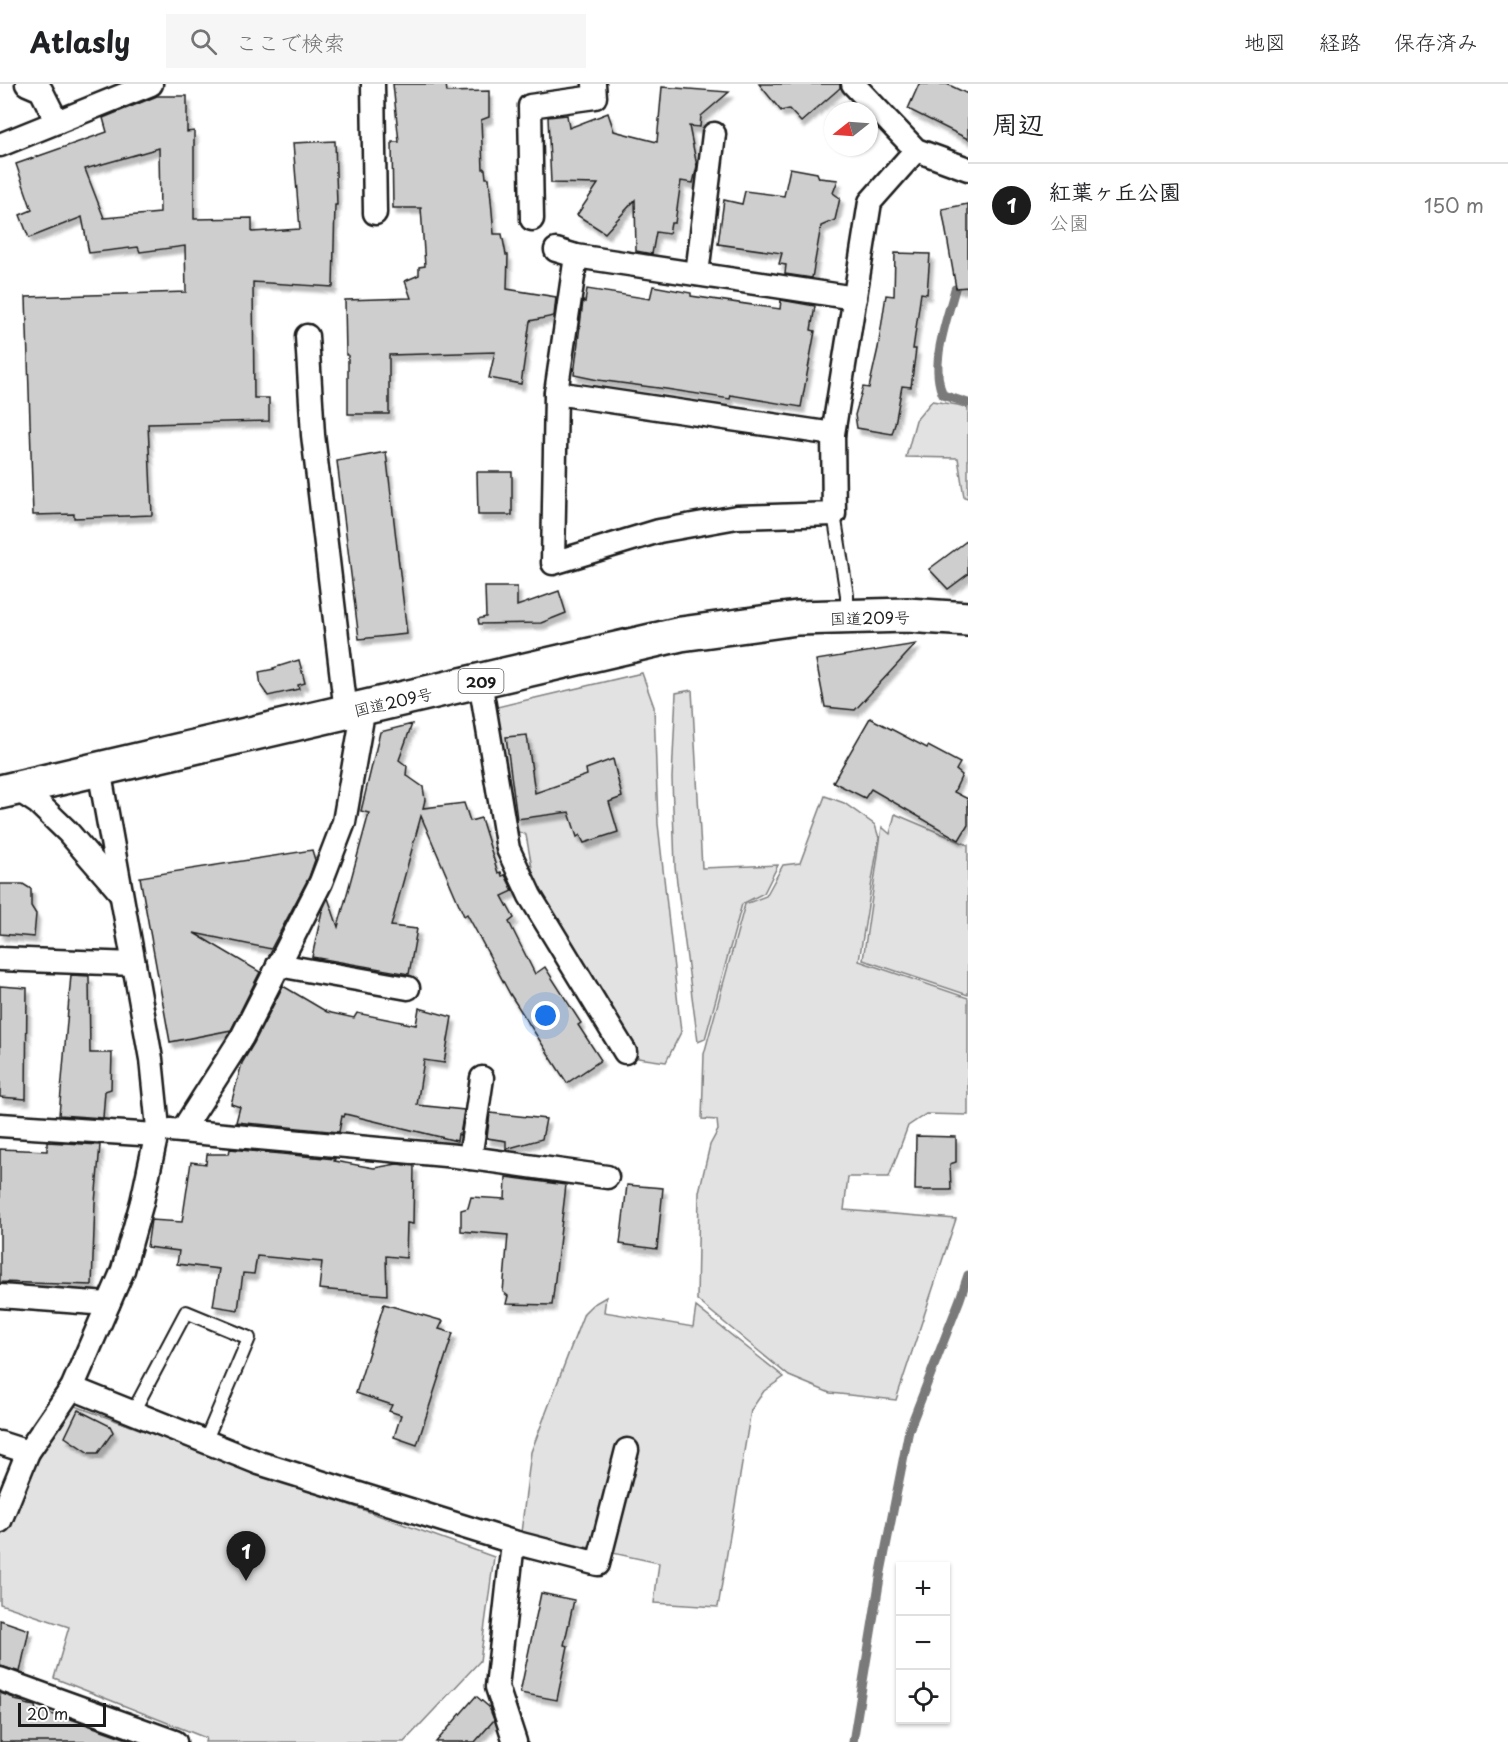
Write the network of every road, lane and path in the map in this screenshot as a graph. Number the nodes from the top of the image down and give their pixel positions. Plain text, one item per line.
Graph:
1 (27, 84) edge
2 (151, 84) edge
3 (373, 84) edge
4 (594, 84) edge
5 (853, 84) edge
6 (57, 122) junction
7 (714, 135) dead end
8 (0, 145) edge
9 (916, 150) junction
10 (968, 169) edge
11 (375, 213) dead end
12 (532, 219) dead end
13 (696, 274) junction
14 (855, 298) junction
15 (307, 336) dead end
16 (556, 393) junction
17 (833, 434) junction
18 (834, 514) junction
19 (847, 617) junction
20 (968, 619) edge
21 (480, 681) junction
22 (355, 709) junction
23 (99, 769) junction
24 (8, 790) edge
25 (121, 893) junction
26 (0, 959) edge
27 (134, 964) junction
28 (279, 965) junction
29 (408, 988) dead end
30 (624, 1052) dead end
31 (482, 1078) dead end
32 (0, 1125) edge
33 (182, 1131) junction
34 (157, 1132) junction
35 (470, 1158) junction
36 (606, 1177) dead end
37 (0, 1296) edge
38 (108, 1304) junction
39 (72, 1388) junction
40 (133, 1412) junction
41 (205, 1442) junction
42 (0, 1443) edge
43 (627, 1450) dead end
44 (28, 1452) junction
45 (0, 1521) edge
46 (513, 1542) junction
47 (0, 1679) edge
48 (175, 1742) edge
49 (515, 1742) edge

1 - 6 street
2 - 6 street
3 - 11 street
4 - 12 street
5 - 9 street
6 - 8 street
7 - 13 street
9 - 10 street
9 - 14 street
13 - 14 street
13 - 16 street
14 - 17 street
15 - 22 street
16 - 17 street
16 - 18 street
17 - 18 street
18 - 19 lane
19 - 20 highway, 国道209号 / 209
19 - 21 highway, 国道209号 / 209
21 - 22 highway, 国道209号 / 209
21 - 30 street
22 - 23 highway, 国道209号 / 209
22 - 28 street
23 - 24 highway, 国道209号 / 209
23 - 25 street
24 - 25 street
25 - 27 street
26 - 27 street
27 - 34 street
28 - 29 street
28 - 33 street
31 - 35 street
32 - 34 street
33 - 34 street
33 - 35 street
34 - 38 street
35 - 36 street
37 - 38 street
38 - 39 street
39 - 40 street
39 - 44 street
40 - 41 street
40 - 41 lane
41 - 46 street
42 - 44 street
43 - 46 street
44 - 45 street
46 - 49 street
47 - 48 street

